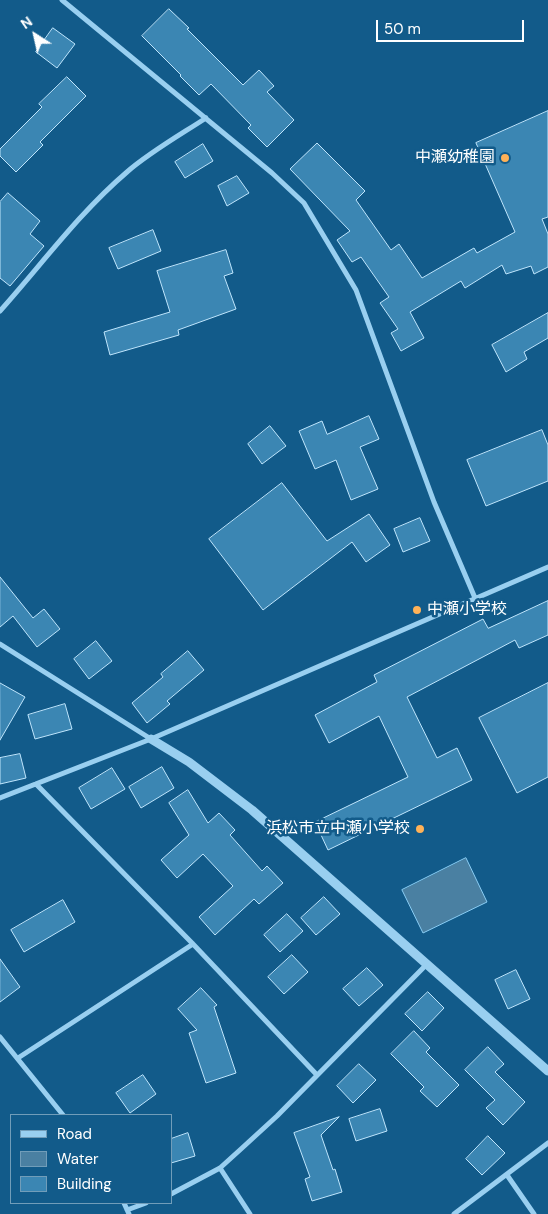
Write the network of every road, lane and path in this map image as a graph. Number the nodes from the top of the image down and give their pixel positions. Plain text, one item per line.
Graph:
1 (62, 0) edge
2 (206, 118) junction
3 (0, 311) edge
4 (548, 567) edge
5 (475, 598) junction
6 (0, 644) edge
7 (151, 739) junction
8 (36, 784) junction
9 (0, 798) edge
10 (193, 944) junction
11 (428, 964) junction
12 (0, 1037) edge
13 (18, 1058) junction
14 (548, 1071) edge
15 (317, 1075) junction
16 (63, 1114) edge
17 (548, 1143) edge
18 (220, 1168) junction
19 (507, 1174) junction
20 (172, 1193) edge
21 (144, 1204) edge
22 (128, 1212) edge
23 (250, 1214) edge
24 (454, 1214) edge
25 (534, 1214) edge

1 - 2 street
2 - 3 street
2 - 5 street
4 - 5 street
5 - 7 street
6 - 7 street
7 - 8 street
7 - 11 street
8 - 9 street
8 - 10 street
10 - 13 street
10 - 15 street
11 - 14 street
11 - 15 street
12 - 13 street
13 - 16 street
15 - 18 street
17 - 19 street
18 - 20 street
18 - 23 street
19 - 24 street
19 - 25 street
21 - 22 street

